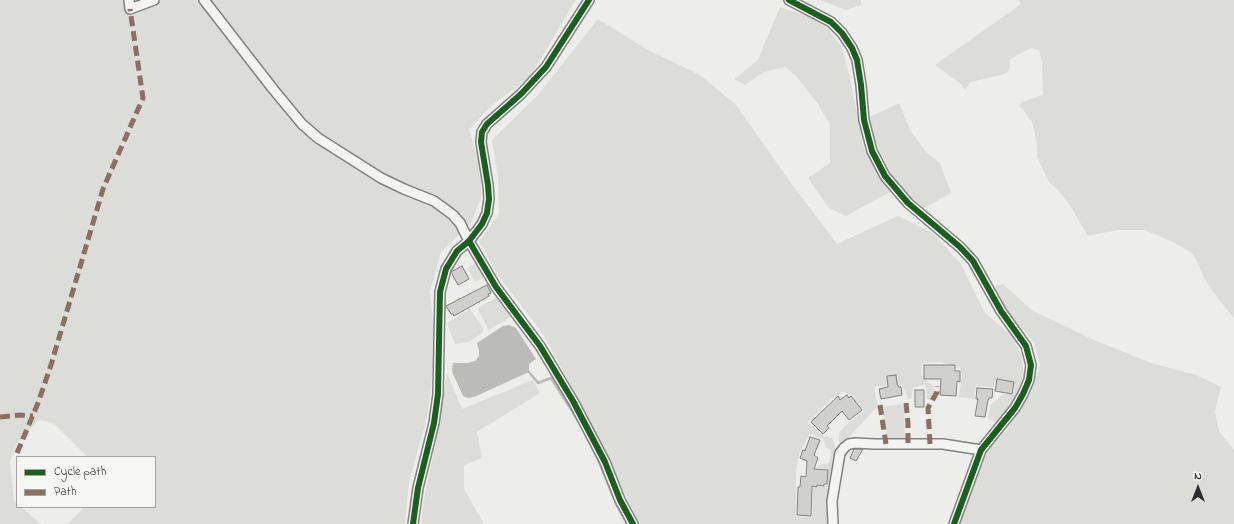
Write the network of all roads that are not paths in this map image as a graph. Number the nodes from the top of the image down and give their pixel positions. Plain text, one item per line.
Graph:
1 (129, 0) edge
2 (154, 0) edge
3 (204, 0) edge
4 (589, 0) edge
5 (789, 0) edge
6 (469, 241) junction
7 (981, 450) junction
8 (413, 524) edge
9 (632, 524) edge
10 (833, 524) edge
11 (954, 524) edge

1 - 2 street
3 - 6 street
4 - 6 street
5 - 7 street
6 - 8 street
6 - 9 street
7 - 10 street
7 - 11 street

